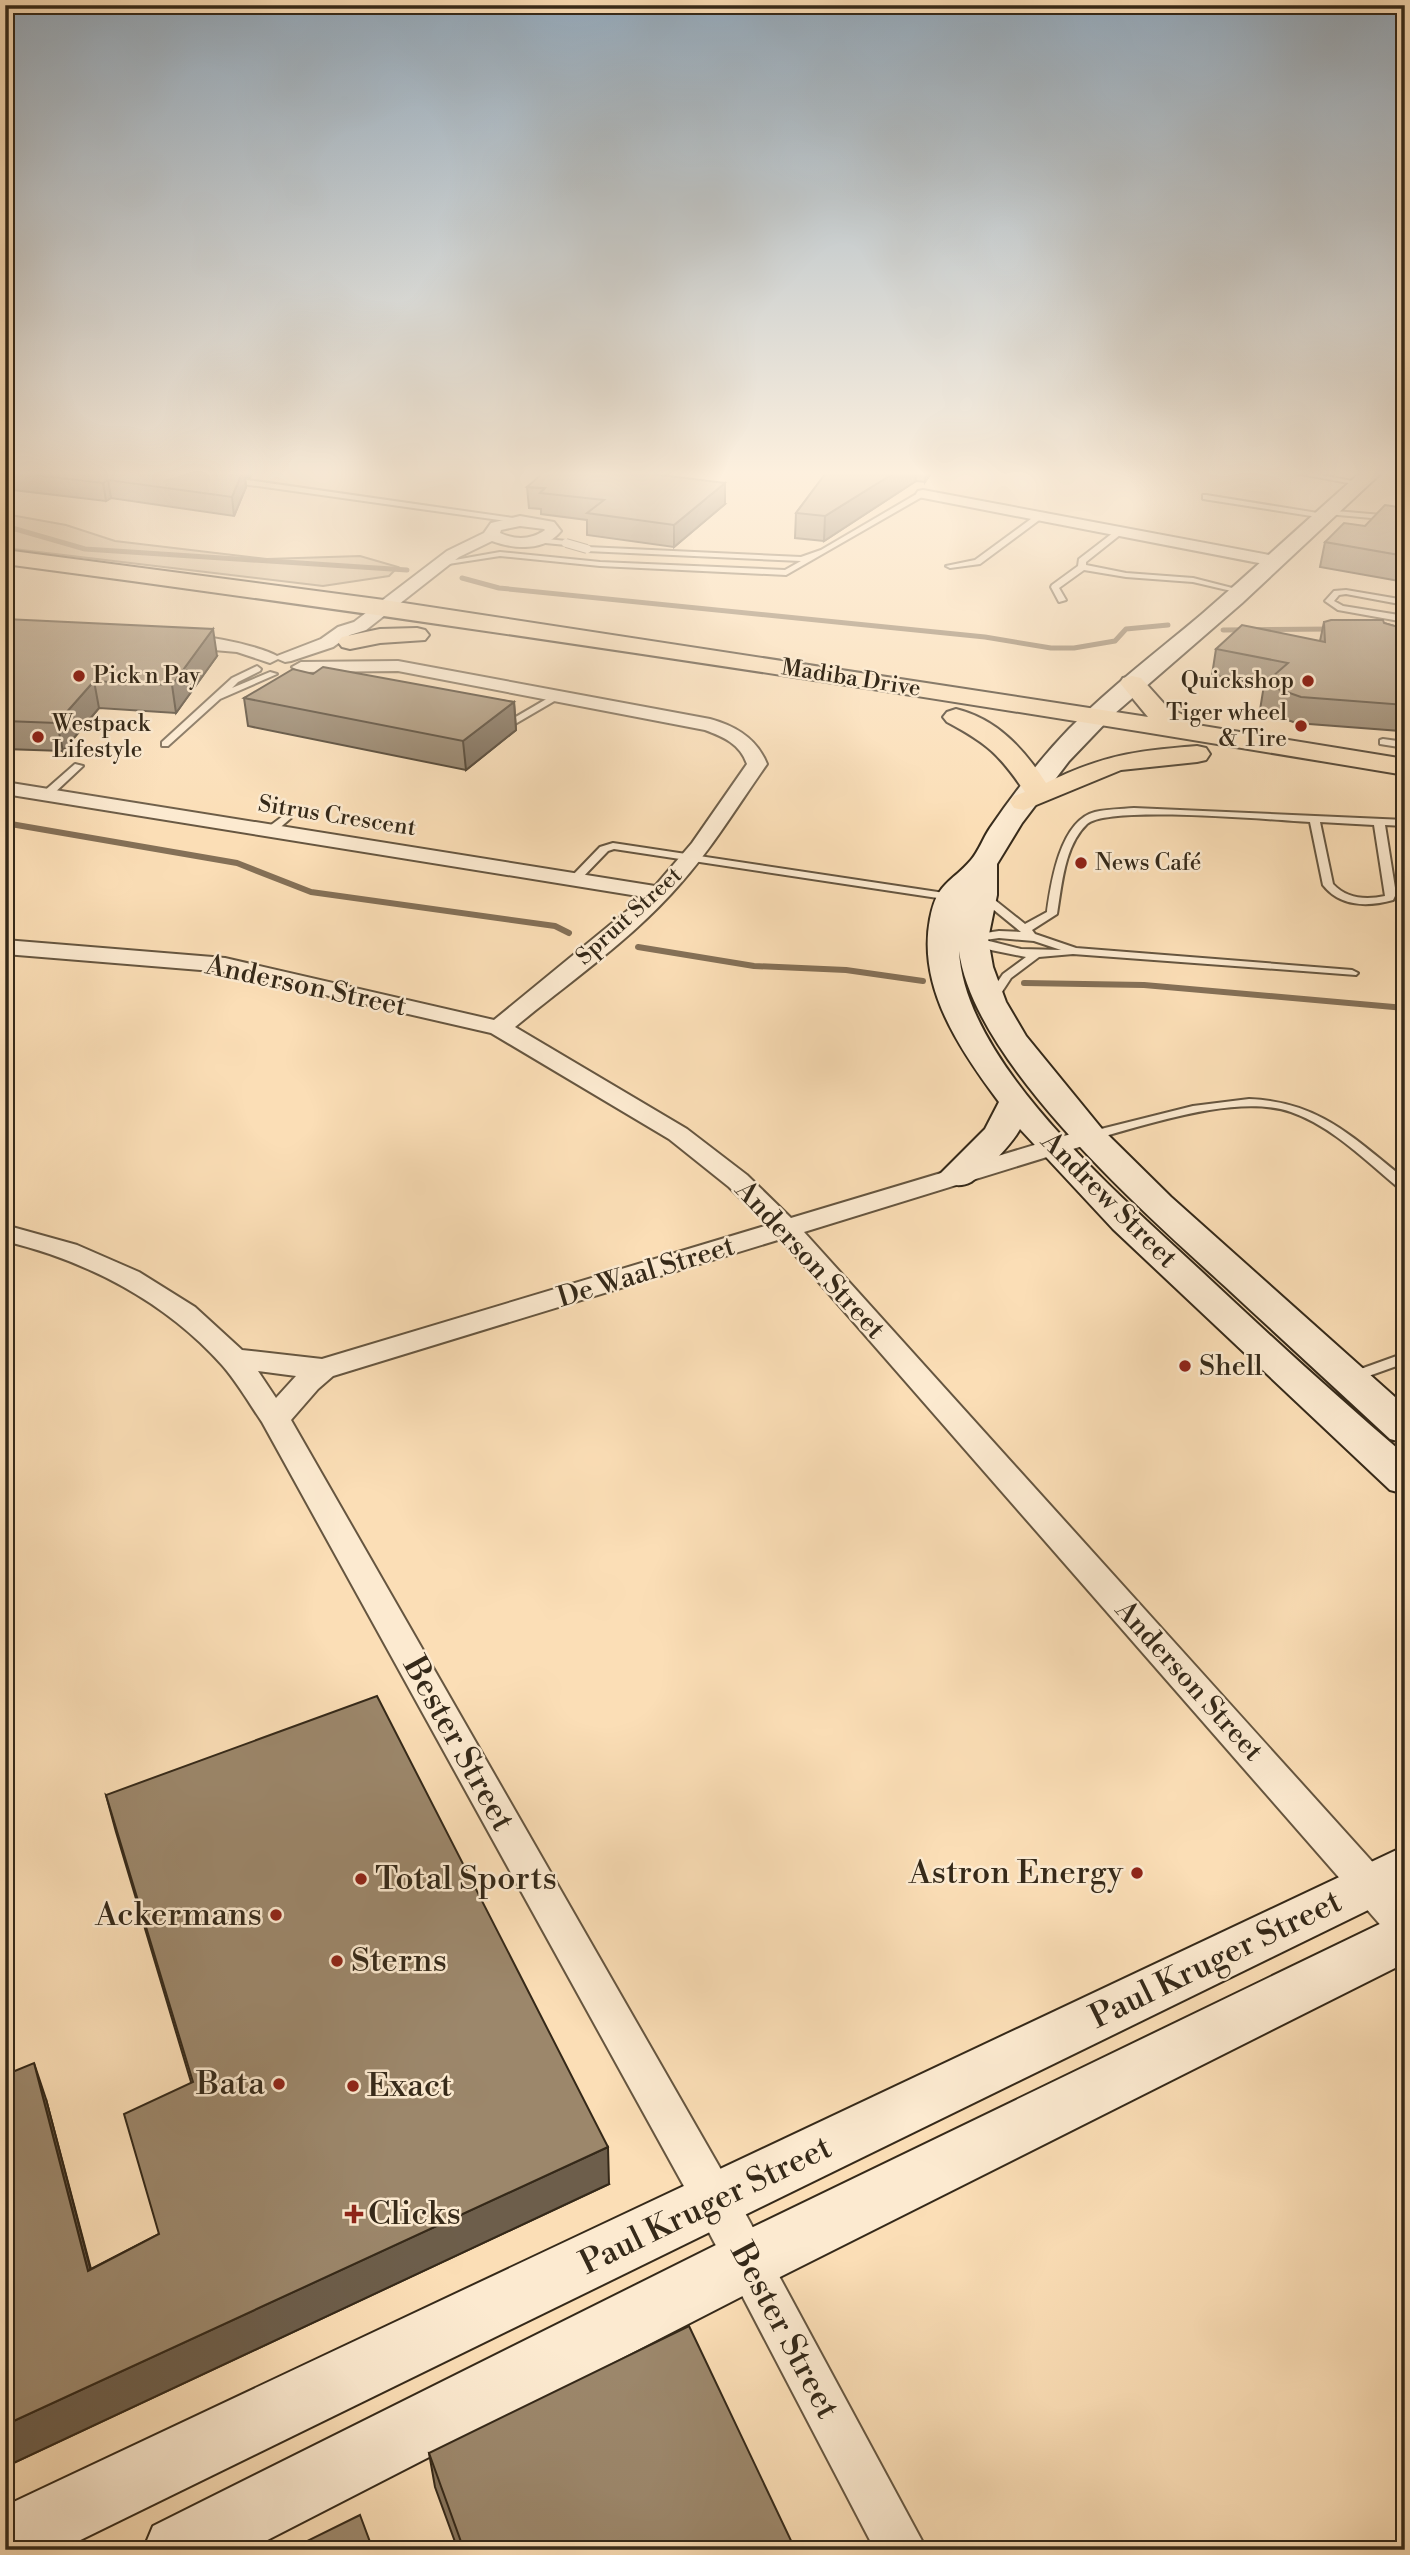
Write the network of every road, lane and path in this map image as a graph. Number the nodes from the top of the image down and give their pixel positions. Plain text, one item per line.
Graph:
1 (108, 592) edge
2 (279, 592) edge
3 (322, 592) edge
4 (348, 592) edge
5 (403, 592) edge
6 (421, 592) edge
7 (1058, 592) edge
8 (1239, 592) edge
9 (1344, 592) edge
10 (1347, 592) edge
11 (1062, 600) dead end
12 (1405, 603) edge
13 (384, 607) junction
14 (273, 615) dead end
15 (1405, 619) edge
16 (495, 625) junction
17 (341, 635) junction
18 (168, 641) edge
19 (398, 666) junction
20 (291, 668) junction
21 (1127, 687) junction
22 (558, 696) junction
23 (212, 699) junction
24 (1009, 702) junction
25 (1098, 716) junction
26 (956, 717) junction
27 (512, 722) dead end
28 (1077, 736) junction
29 (1383, 742) dead end
30 (165, 744) dead end
31 (1203, 744) junction
32 (1405, 745) edge
33 (78, 766) dead end
34 (1405, 767) edge
35 (5, 788) edge
36 (1405, 788) edge
37 (46, 794) junction
38 (1030, 795) junction
39 (1314, 818) junction
40 (1379, 822) junction
41 (1405, 823) edge
42 (691, 859) junction
43 (983, 864) junction
44 (575, 879) junction
45 (661, 893) junction
46 (982, 895) junction
47 (956, 932) junction
48 (1028, 932) junction
49 (5, 947) edge
50 (1073, 951) junction
51 (1040, 952) junction
52 (1352, 973) dead end
53 (990, 1002) junction
54 (499, 1028) junction
55 (1016, 1102) junction
56 (1072, 1142) junction
57 (957, 1175) junction
58 (1401, 1180) edge
59 (787, 1229) junction
60 (5, 1233) edge
61 (1405, 1358) edge
62 (233, 1359) junction
63 (323, 1368) junction
64 (1347, 1378) junction
65 (275, 1419) junction
66 (1405, 1429) edge
67 (1405, 1479) edge
68 (1393, 1893) edge
69 (1405, 1937) edge
70 (716, 2202) junction
71 (746, 2262) junction
72 (5, 2541) edge
73 (177, 2550) edge
74 (902, 2550) edge

1 - 14 main road
2 - 13 main road, Madiba Drive
3 - 4 main road
5 - 13 street
6 - 16 main road
7 - 11 lane
8 - 21 main road, Andrew Street
9 - 15 lane
10 - 12 lane
13 - 16 main road, Madiba Drive
13 - 17 street
16 - 24 main road, Madiba Drive
17 - 19 street
17 - 20 street
17 - 26 main road, Madiba Drive
18 - 20 street
19 - 20 street
19 - 22 street
20 - 23 lane
20 - 23 lane
21 - 24 main road
21 - 25 main road, Andrew Street
21 - 31 main road
22 - 27 lane
22 - 42 street, Spruit Street
23 - 30 lane
24 - 25 main road, Madiba Drive
25 - 28 main road, Andrew Street
25 - 31 main road, Madiba Drive
26 - 28 main road, Madiba Drive
26 - 38 main road
28 - 31 main road, Madiba Drive
28 - 38 main road, Andrew Street
29 - 32 lane
31 - 34 main road, Madiba Drive
31 - 36 main road, Madiba Drive
31 - 38 main road
33 - 37 lane
35 - 37 street, Sitrus Crescent
37 - 44 street, Sitrus Crescent
38 - 43 main road, Andrew Street
39 - 40 lane
39 - 40 lane
39 - 48 lane
40 - 41 lane
42 - 44 lane
42 - 45 street, Spruit Street
42 - 47 lane
43 - 46 main road, Andrew Street
43 - 47 main road, Andrew Street
44 - 45 street, Sitrus Crescent
45 - 54 street, Spruit Street
46 - 47 main road, Andrew Street
46 - 48 lane
47 - 48 lane
47 - 51 lane
47 - 53 main road, Andrew Street
47 - 55 main road, Andrew Street
48 - 50 lane
49 - 54 street, Anderson Street
50 - 51 lane
50 - 52 lane
51 - 53 lane
53 - 56 main road, Andrew Street
54 - 59 street, Anderson Street
55 - 56 main road, Andrew Street
55 - 57 main road
56 - 57 street, De Waal Street
56 - 58 lane
56 - 64 main road, Andrew Street
56 - 67 main road, Andrew Street
57 - 59 street, De Waal Street
59 - 63 street, De Waal Street
59 - 68 street, Anderson Street
60 - 62 street, Bester Street
61 - 64 lane
62 - 63 street, De Waal Street
62 - 65 street, Bester Street
63 - 65 street, De Waal Street
64 - 66 main road, Andrew Street
65 - 70 street, Bester Street
68 - 70 main road, Paul Kruger Street
69 - 71 main road
70 - 71 street, Bester Street
70 - 72 main road, Paul Kruger Street
71 - 73 main road
71 - 74 street, Bester Street

